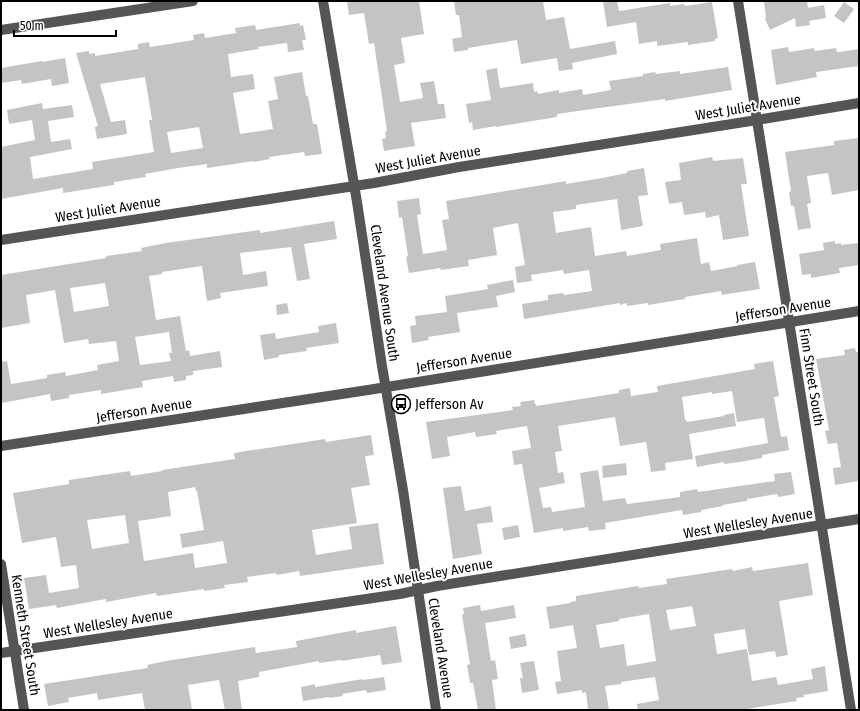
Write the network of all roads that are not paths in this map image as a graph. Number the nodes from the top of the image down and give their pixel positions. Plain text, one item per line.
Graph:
1 (193, 1) edge
2 (323, 1) edge
3 (738, 1) edge
4 (1, 30) edge
5 (859, 103) edge
6 (757, 120) junction
7 (354, 186) junction
8 (1, 240) edge
9 (859, 311) edge
10 (789, 322) junction
11 (385, 387) junction
12 (1, 446) edge
13 (859, 519) edge
14 (822, 525) junction
15 (1, 564) edge
16 (418, 590) junction
17 (15, 652) junction
18 (1, 653) edge
19 (24, 710) edge
20 (436, 710) edge
21 (851, 710) edge

1 - 4 street
2 - 7 street, Cleveland Avenue South
3 - 6 street, Finn Street South
5 - 6 street, West Juliet Avenue
6 - 7 street, West Juliet Avenue
6 - 10 street, Finn Street South
7 - 8 street, West Juliet Avenue
7 - 11 street, Cleveland Avenue South
9 - 10 street, Jefferson Avenue
10 - 11 street, Jefferson Avenue
10 - 14 street, Finn Street South
11 - 12 street, Jefferson Avenue
11 - 16 street, Cleveland Avenue South
13 - 14 street, West Wellesley Avenue
14 - 16 street, West Wellesley Avenue
14 - 21 street, Finn Street South
15 - 17 street, Kenneth Street South
16 - 17 street, West Wellesley Avenue
16 - 20 street, Cleveland Avenue
17 - 18 street, West Wellesley Avenue
17 - 19 street, Kenneth Street South

